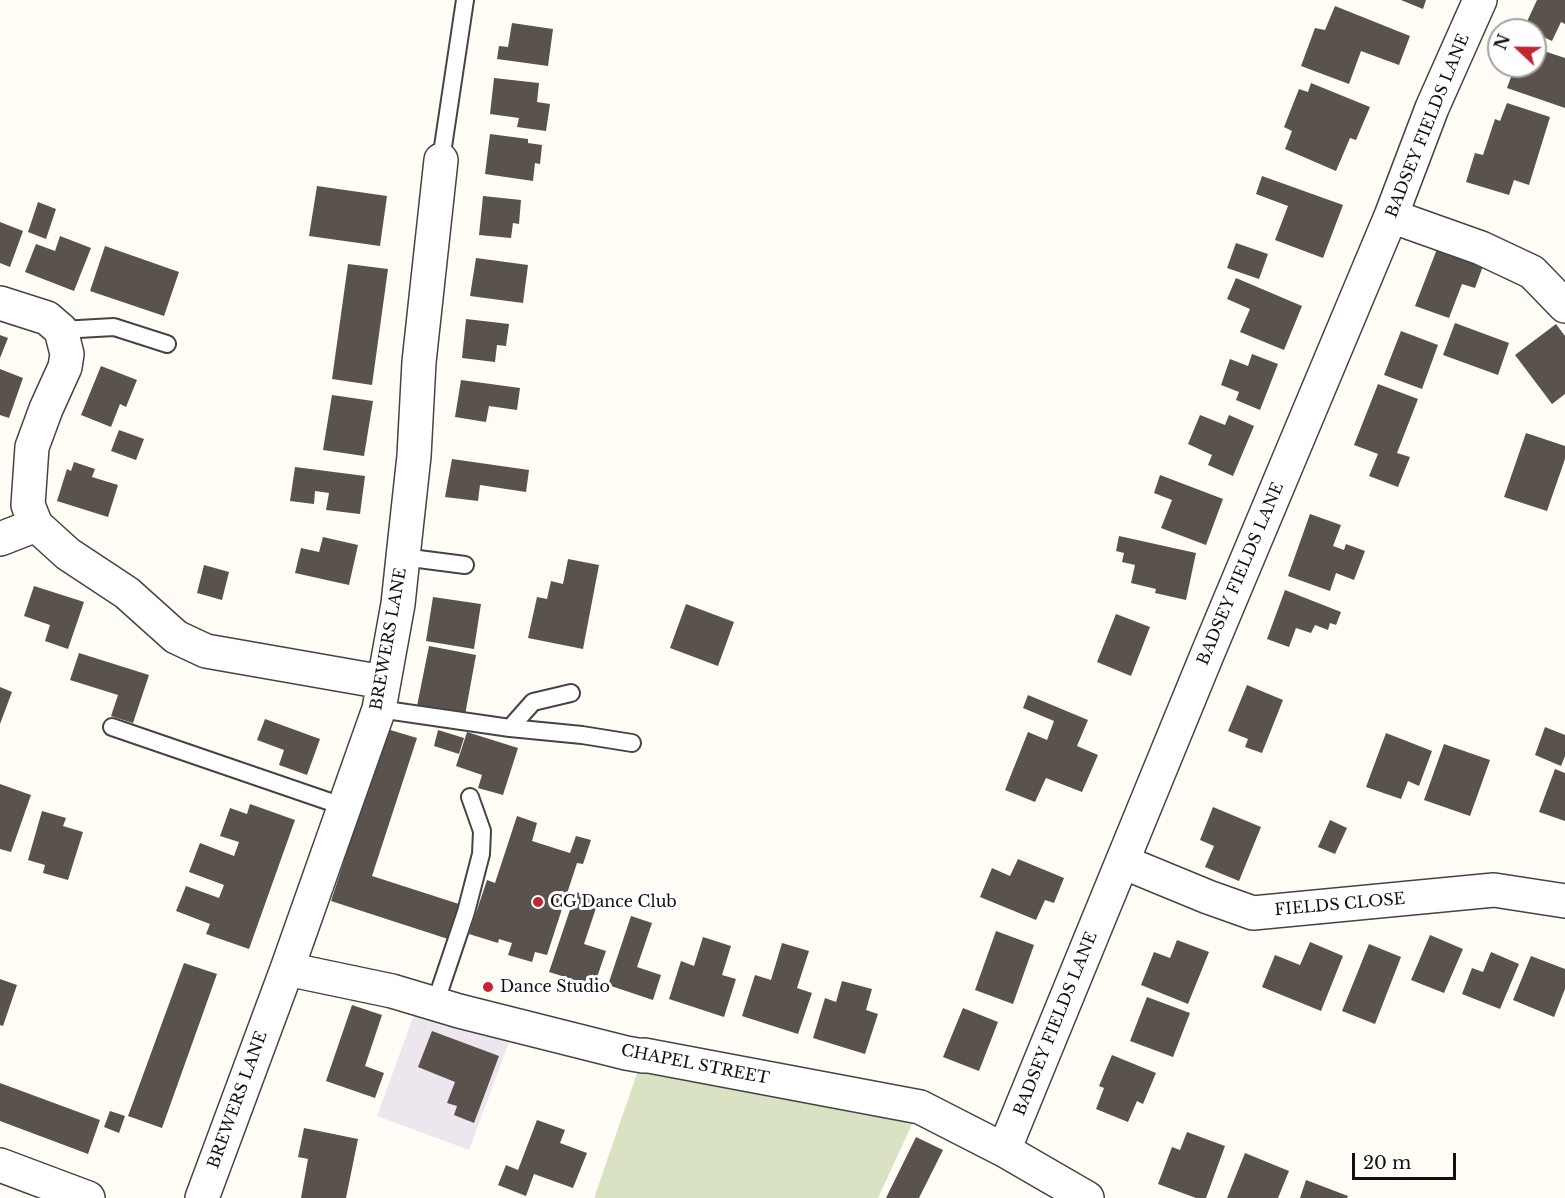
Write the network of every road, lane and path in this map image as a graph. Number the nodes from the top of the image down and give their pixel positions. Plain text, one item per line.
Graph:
1 (465, 0) edge
2 (1480, 0) edge
3 (441, 160) joint
4 (1391, 216) junction
5 (0, 303) edge
6 (1565, 306) edge
7 (61, 330) junction
8 (167, 344) dead end
9 (36, 525) junction
10 (0, 539) edge
11 (403, 557) junction
12 (465, 565) dead end
13 (571, 693) dead end
14 (381, 696) junction
15 (112, 727) dead end
16 (510, 728) junction
17 (632, 743) dead end
18 (470, 797) dead end
19 (345, 807) junction
20 (1123, 862) junction
21 (1565, 901) edge
22 (287, 969) junction
23 (435, 1004) junction
24 (1004, 1150) junction
25 (0, 1165) edge
26 (1083, 1197) edge
27 (88, 1198) edge
28 (202, 1198) edge

1 - 3 lane
2 - 4 street, BADSEY FIELDS LANE
3 - 11 street, BREWERS LANE
4 - 6 street
4 - 20 street, BADSEY FIELDS LANE
5 - 7 street
7 - 8 lane
7 - 9 street
9 - 10 street
9 - 14 street
11 - 12 lane
11 - 14 street, BREWERS LANE
13 - 16 lane
14 - 16 lane
14 - 19 street, BREWERS LANE
15 - 19 lane
16 - 17 lane
18 - 23 lane
19 - 22 street, BREWERS LANE
20 - 21 street, FIELDS CLOSE
20 - 24 street, BADSEY FIELDS LANE
22 - 23 street, CHAPEL STREET
22 - 28 street, BREWERS LANE
23 - 24 street, CHAPEL STREET
24 - 26 street, CHAPEL STREET
25 - 27 street

